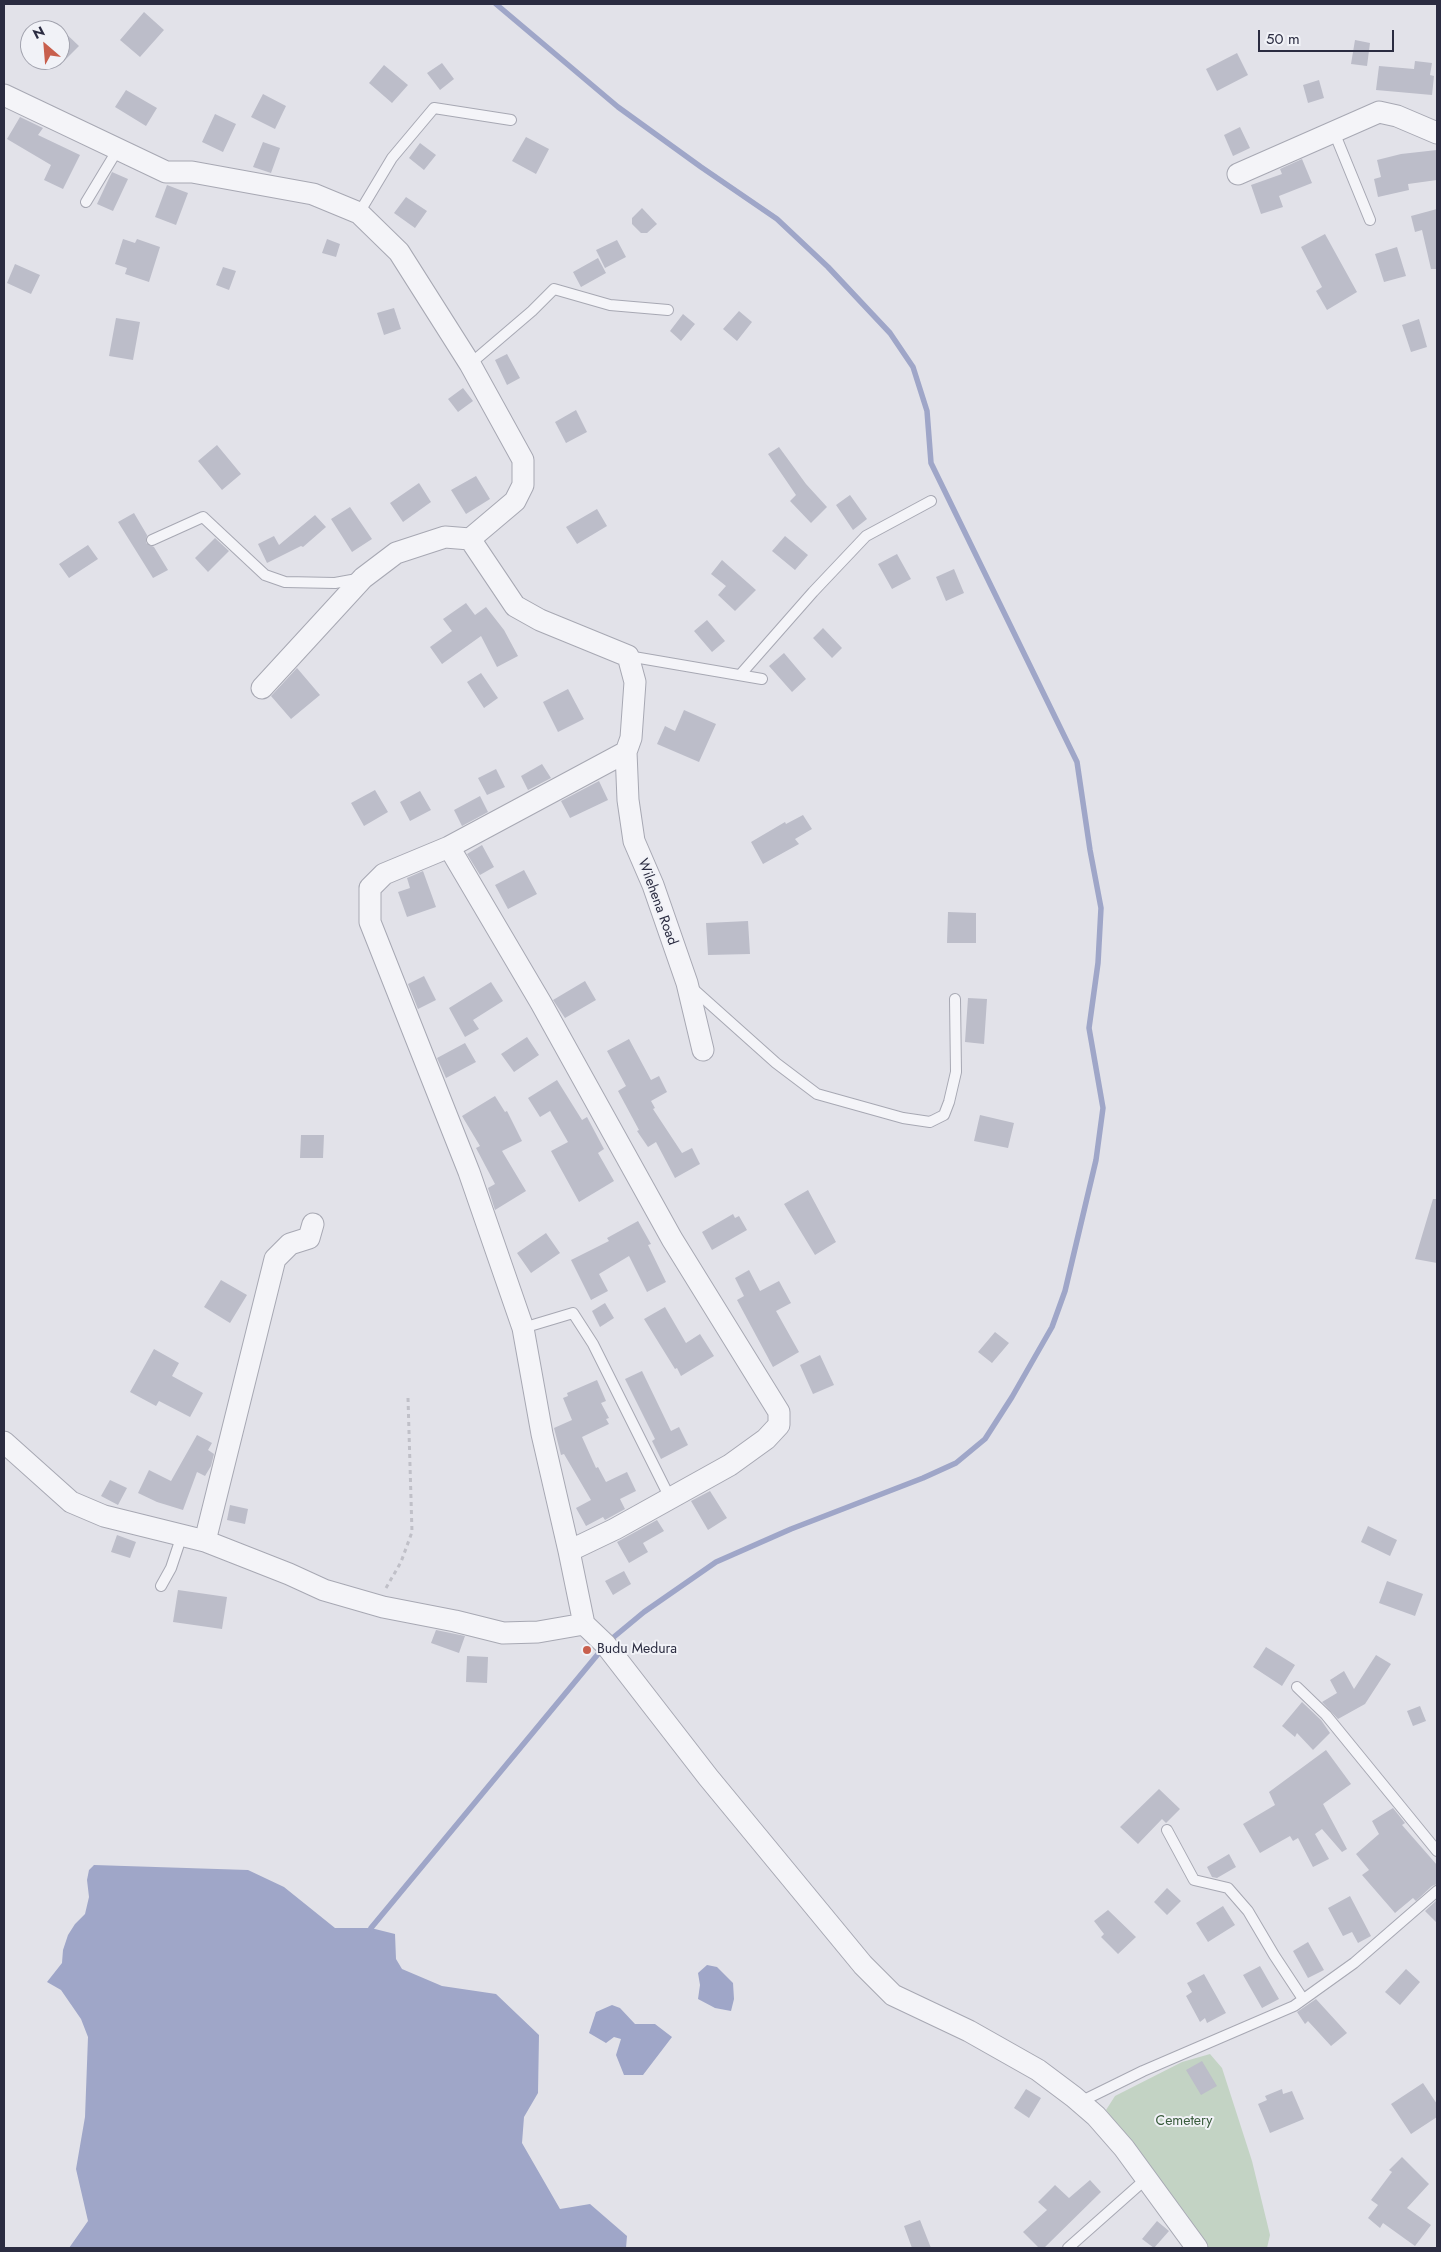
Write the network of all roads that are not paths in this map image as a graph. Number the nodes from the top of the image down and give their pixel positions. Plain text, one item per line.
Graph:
1 (4, 95) edge
2 (511, 120) dead end
3 (1334, 132) junction
4 (1437, 133) edge
5 (118, 149) junction
6 (1238, 174) dead end
7 (86, 202) dead end
8 (360, 214) junction
9 (1370, 220) dead end
10 (668, 310) dead end
11 (470, 364) junction
12 (931, 501) dead end
13 (470, 539) junction
14 (152, 540) dead end
15 (363, 578) junction
16 (628, 656) junction
17 (740, 675) junction
18 (762, 679) dead end
19 (262, 688) dead end
20 (626, 752) junction
21 (449, 847) junction
22 (687, 983) junction
23 (955, 999) dead end
24 (703, 1050) dead end
25 (313, 1224) dead end
26 (523, 1328) junction
27 (4, 1442) edge
28 (670, 1498) junction
29 (182, 1535) junction
30 (205, 1542) junction
31 (569, 1551) junction
32 (161, 1586) dead end
33 (584, 1624) junction
34 (1296, 1687) dead end
35 (1167, 1830) dead end
36 (1437, 1851) edge
37 (1437, 1891) edge
38 (1302, 1999) junction
39 (1080, 2102) junction
40 (1147, 2178) junction
41 (1068, 2248) edge
42 (1197, 2248) edge

1 - 5 street
2 - 8 lane
3 - 4 street
3 - 6 street
3 - 9 lane
5 - 7 lane
5 - 8 street
8 - 11 street
10 - 11 lane
11 - 13 street
12 - 17 lane
13 - 15 street
13 - 16 street
14 - 15 lane
15 - 19 street
16 - 17 lane
16 - 20 street, Wilehena Road
17 - 18 lane
20 - 21 street
20 - 22 street, Wilehena Road
21 - 26 street
21 - 28 street
22 - 23 lane
22 - 24 street, Wilehena Road
25 - 30 street
26 - 28 lane
26 - 31 street
27 - 29 street
28 - 31 street
29 - 30 street
29 - 32 lane
30 - 33 street
31 - 33 street
33 - 39 street
34 - 36 lane
35 - 38 lane
37 - 38 lane
38 - 39 lane
39 - 40 street
40 - 41 lane
40 - 42 street

